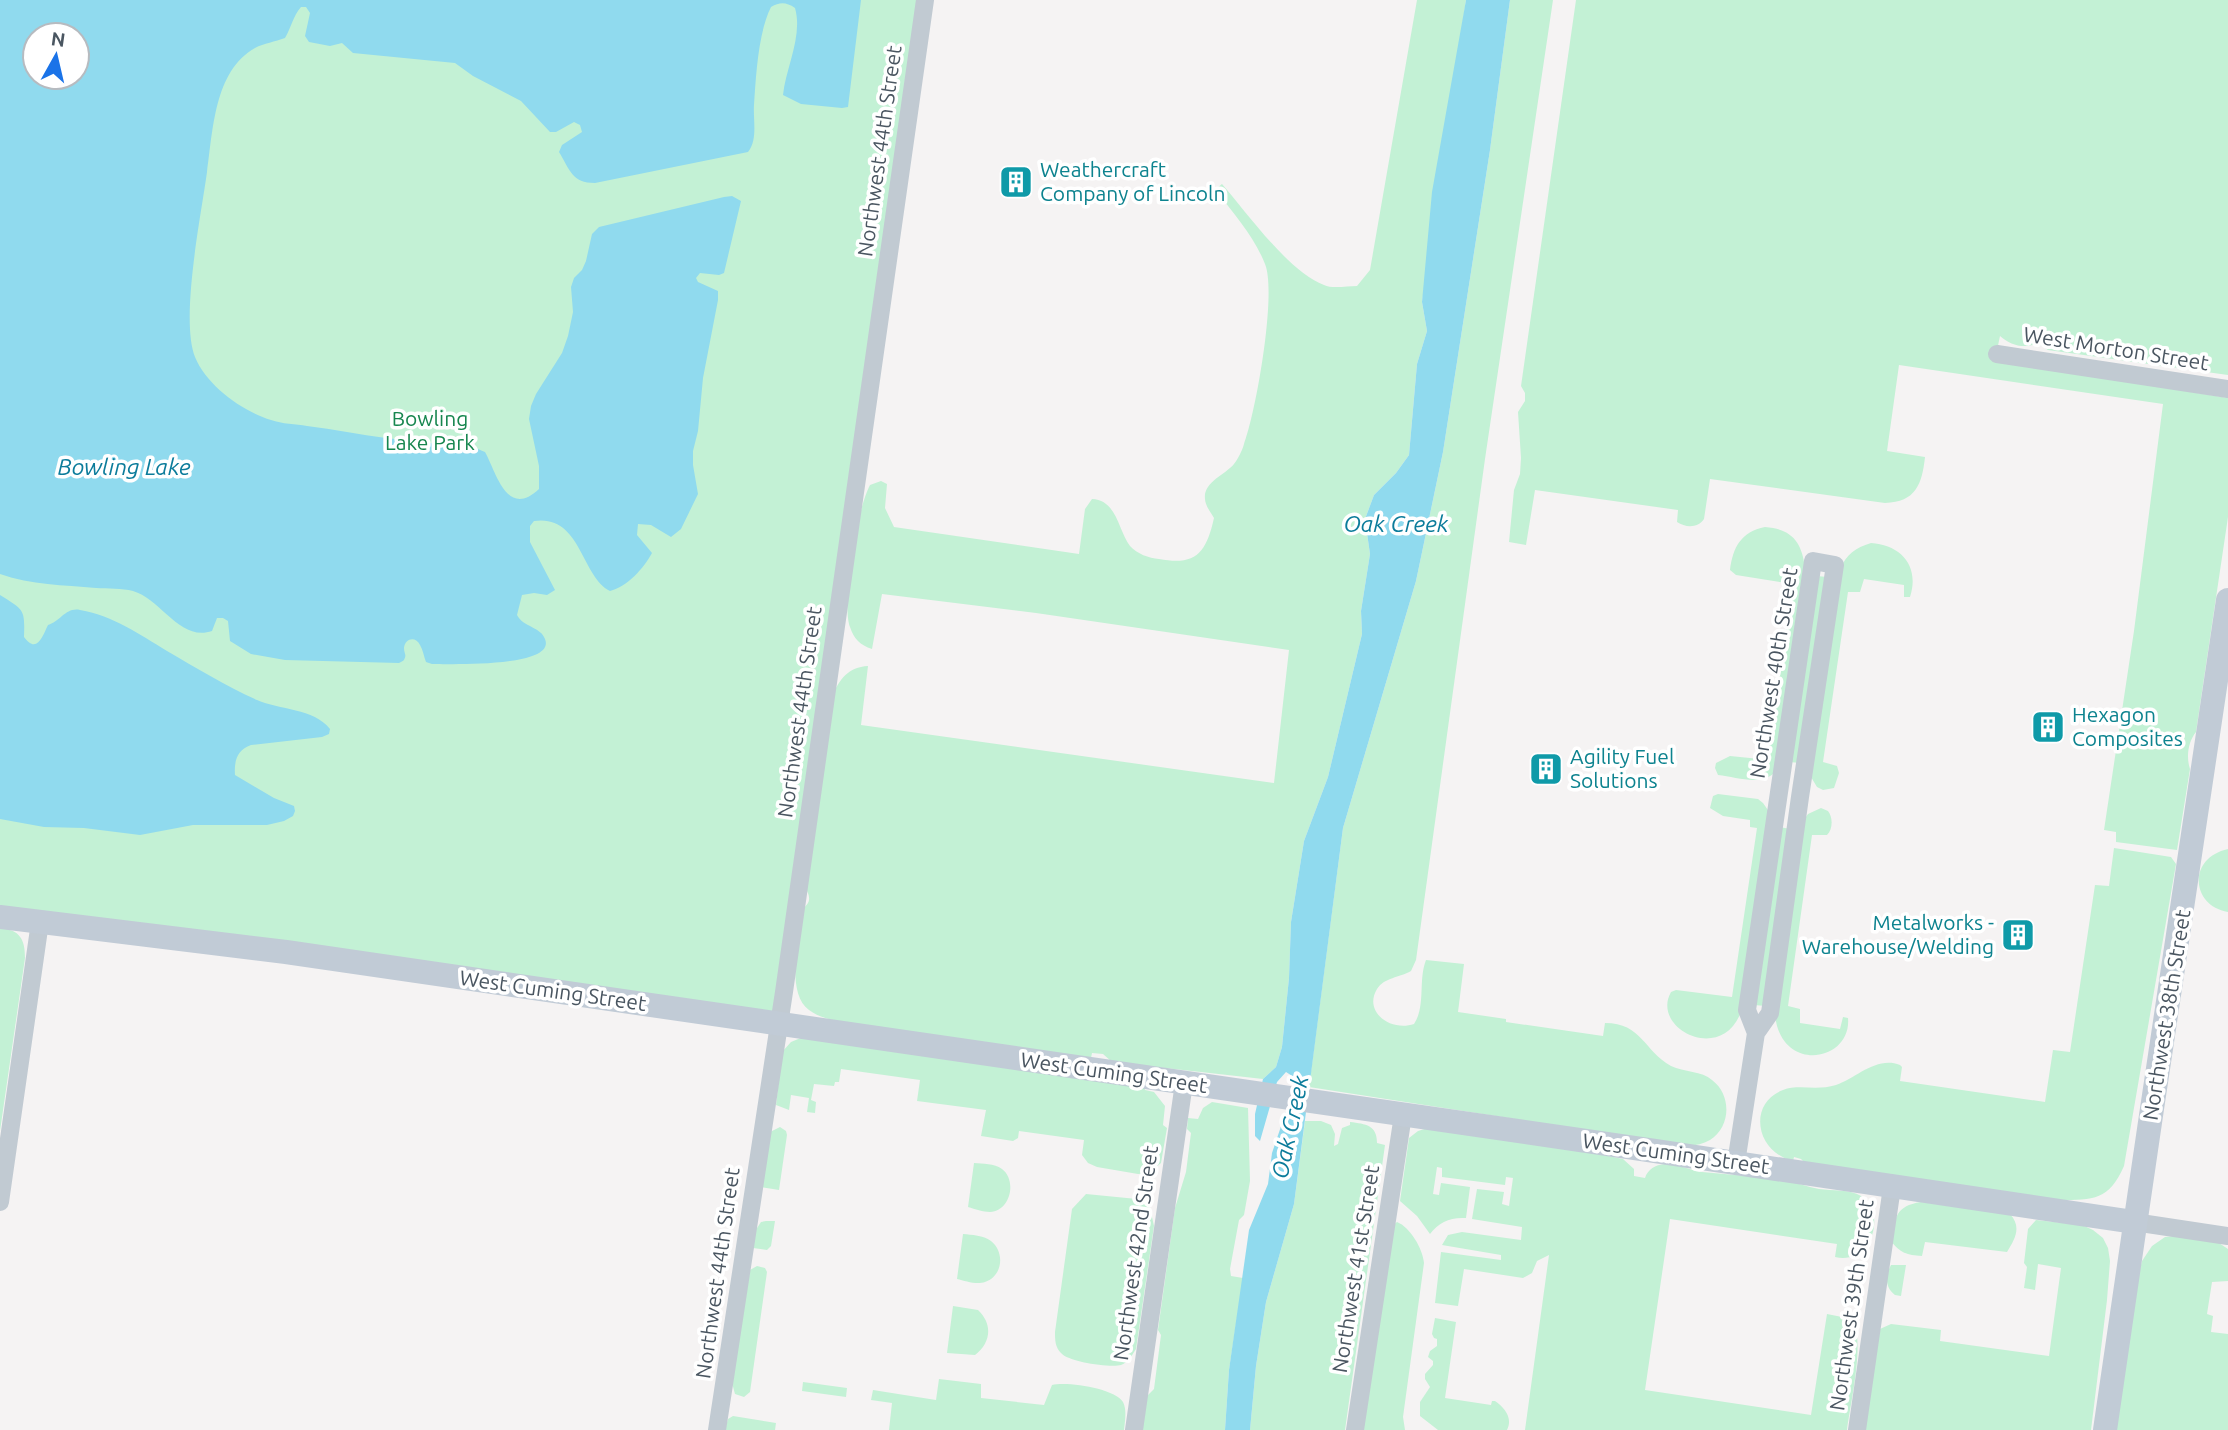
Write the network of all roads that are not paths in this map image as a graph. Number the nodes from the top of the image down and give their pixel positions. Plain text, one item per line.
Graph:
1 (925, 0) edge
2 (1997, 355) dead end
3 (2228, 389) edge
4 (2228, 600) edge
5 (0, 917) edge
6 (40, 922) junction
7 (778, 1024) junction
8 (1756, 1033) junction
9 (1184, 1083) junction
10 (1402, 1115) junction
11 (1737, 1163) junction
12 (1892, 1187) junction
13 (0, 1202) edge
14 (2134, 1222) junction
15 (2228, 1236) edge
16 (718, 1430) edge
17 (1134, 1430) edge
18 (1355, 1430) edge
19 (1857, 1430) edge
20 (2105, 1430) edge

1 - 7 street, Northwest 44th Street
2 - 3 street, West Morton Street
4 - 14 street, Northwest 38th Street
5 - 6 street, West Cuming Street
6 - 7 street, West Cuming Street
6 - 13 street
7 - 9 street, West Cuming Street
7 - 16 street, Northwest 44th Street
8 - 8 street, Northwest 40th Street
8 - 11 street, Northwest 40th Street
9 - 10 street, West Cuming Street
9 - 17 street, Northwest 42nd Street
10 - 11 street, West Cuming Street
10 - 18 street, Northwest 41st Street
11 - 12 street, West Cuming Street
12 - 14 street, West Cuming Street
12 - 19 street, Northwest 39th Street
14 - 15 street, West Cuming Street
14 - 20 street, Northwest 38th Street

